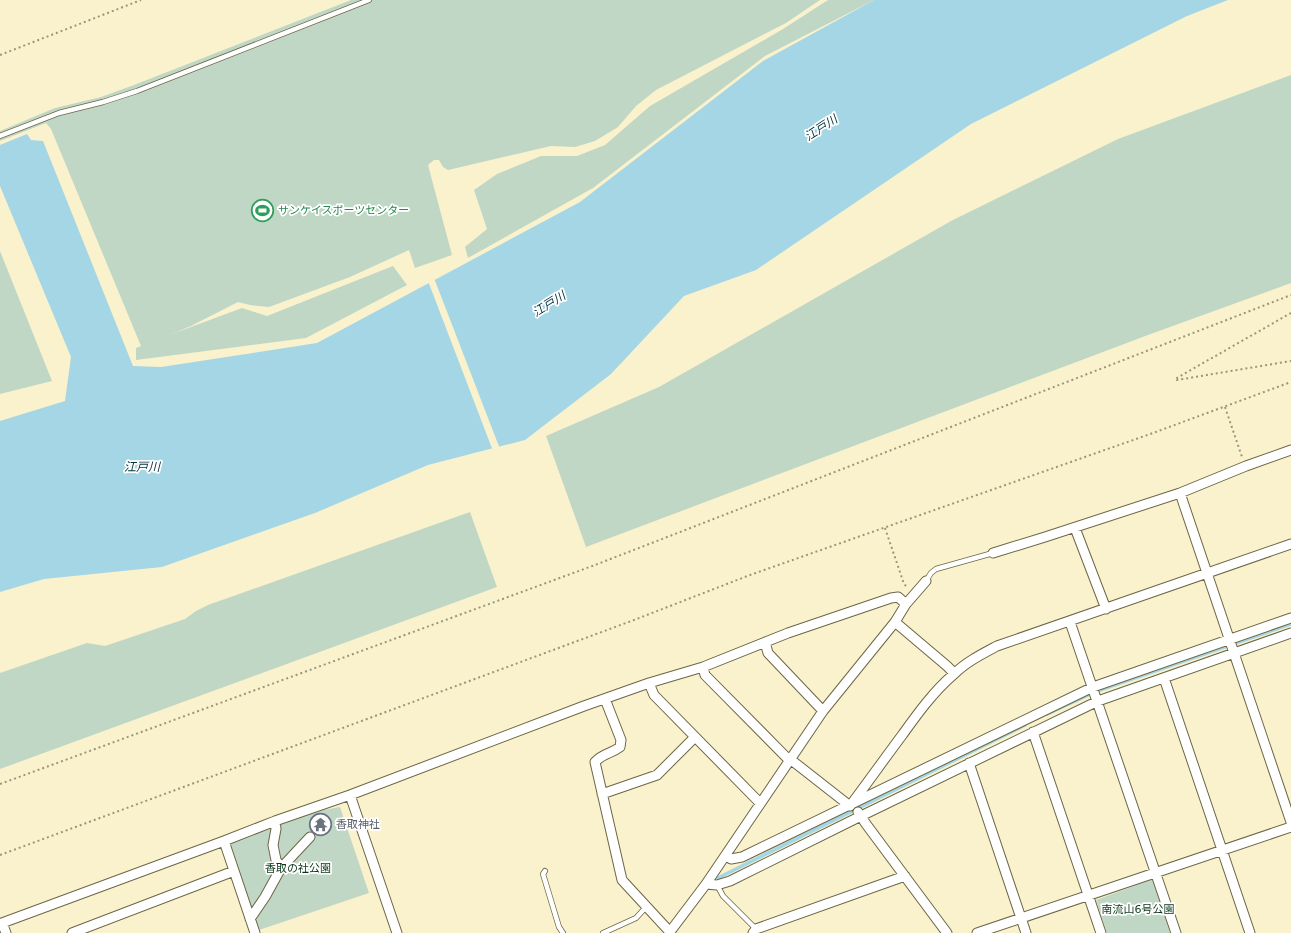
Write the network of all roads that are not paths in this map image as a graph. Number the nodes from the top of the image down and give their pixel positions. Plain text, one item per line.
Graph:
1 (369, 0) edge
2 (0, 136) edge
3 (1291, 450) edge
4 (1180, 493) junction
5 (1075, 528) junction
6 (1291, 544) edge
7 (993, 553) joint
8 (1207, 573) junction
9 (926, 581) joint
10 (906, 604) junction
11 (1106, 609) junction
12 (1291, 618) edge
13 (895, 622) junction
14 (1070, 622) junction
15 (1291, 633) edge
16 (1229, 640) junction
17 (765, 642) junction
18 (1234, 654) junction
19 (704, 667) junction
20 (954, 673) junction
21 (1164, 678) junction
22 (649, 683) junction
23 (1093, 687) junction
24 (605, 699) junction
25 (1098, 701) junction
26 (823, 711) junction
27 (1034, 732) junction
28 (694, 738) junction
29 (790, 760) junction
30 (969, 763) junction
31 (602, 794) junction
32 (350, 795) junction
33 (760, 803) junction
34 (852, 805) junction
35 (860, 816) junction
36 (275, 820) junction
37 (1291, 822) edge
38 (1291, 827) edge
39 (310, 837) dead end
40 (224, 841) junction
41 (1222, 850) junction
42 (726, 856) junction
43 (281, 868) junction
44 (234, 871) junction
45 (545, 871) dead end
46 (1155, 872) junction
47 (905, 876) junction
48 (706, 884) junction
49 (717, 885) junction
50 (1089, 896) junction
51 (647, 906) junction
52 (1021, 918) junction
53 (250, 919) junction
54 (1, 924) edge
55 (755, 931) edge
56 (252, 932) edge
57 (670, 932) edge
58 (6, 933) edge
59 (72, 933) edge
60 (397, 933) edge
61 (563, 933) edge
62 (603, 933) edge
63 (947, 933) edge
64 (977, 933) edge
65 (1026, 933) edge
66 (1101, 933) edge
67 (1176, 933) edge
68 (1250, 933) edge

1 - 2 lane
3 - 4 street
4 - 5 street
4 - 8 street
5 - 7 street
5 - 11 street
6 - 8 street
7 - 9 lane
8 - 11 street
8 - 16 street
9 - 10 street
10 - 13 street
10 - 17 street
11 - 14 street
12 - 16 street
13 - 20 street
13 - 26 street
14 - 20 street
14 - 23 street
15 - 18 street
16 - 18 street
16 - 23 street
17 - 19 street
17 - 26 street
18 - 21 street
18 - 37 street
19 - 22 street
19 - 29 street
20 - 34 street
21 - 25 street
21 - 41 street
22 - 24 street
22 - 28 street
23 - 25 street
23 - 34 street
24 - 31 street
24 - 32 street
25 - 27 street
25 - 46 street
26 - 29 street
27 - 30 street
27 - 50 street
28 - 31 street
28 - 33 street
29 - 33 street
29 - 34 street
30 - 35 street
30 - 52 street
31 - 51 street
32 - 36 street
32 - 60 street
33 - 42 street
34 - 35 street
34 - 42 street
35 - 47 street
35 - 49 street
36 - 40 street
36 - 43 street
38 - 41 street
39 - 43 street
40 - 44 street
40 - 54 street
41 - 46 street
41 - 68 street
42 - 48 street
43 - 53 street
44 - 53 street
44 - 59 street
45 - 61 lane
46 - 50 street
46 - 67 street
47 - 55 street
47 - 63 street
48 - 49 street
48 - 57 street
49 - 55 lane
50 - 52 street
50 - 66 street
51 - 57 street
51 - 62 lane
52 - 64 street
52 - 65 street
53 - 56 street
54 - 58 street

